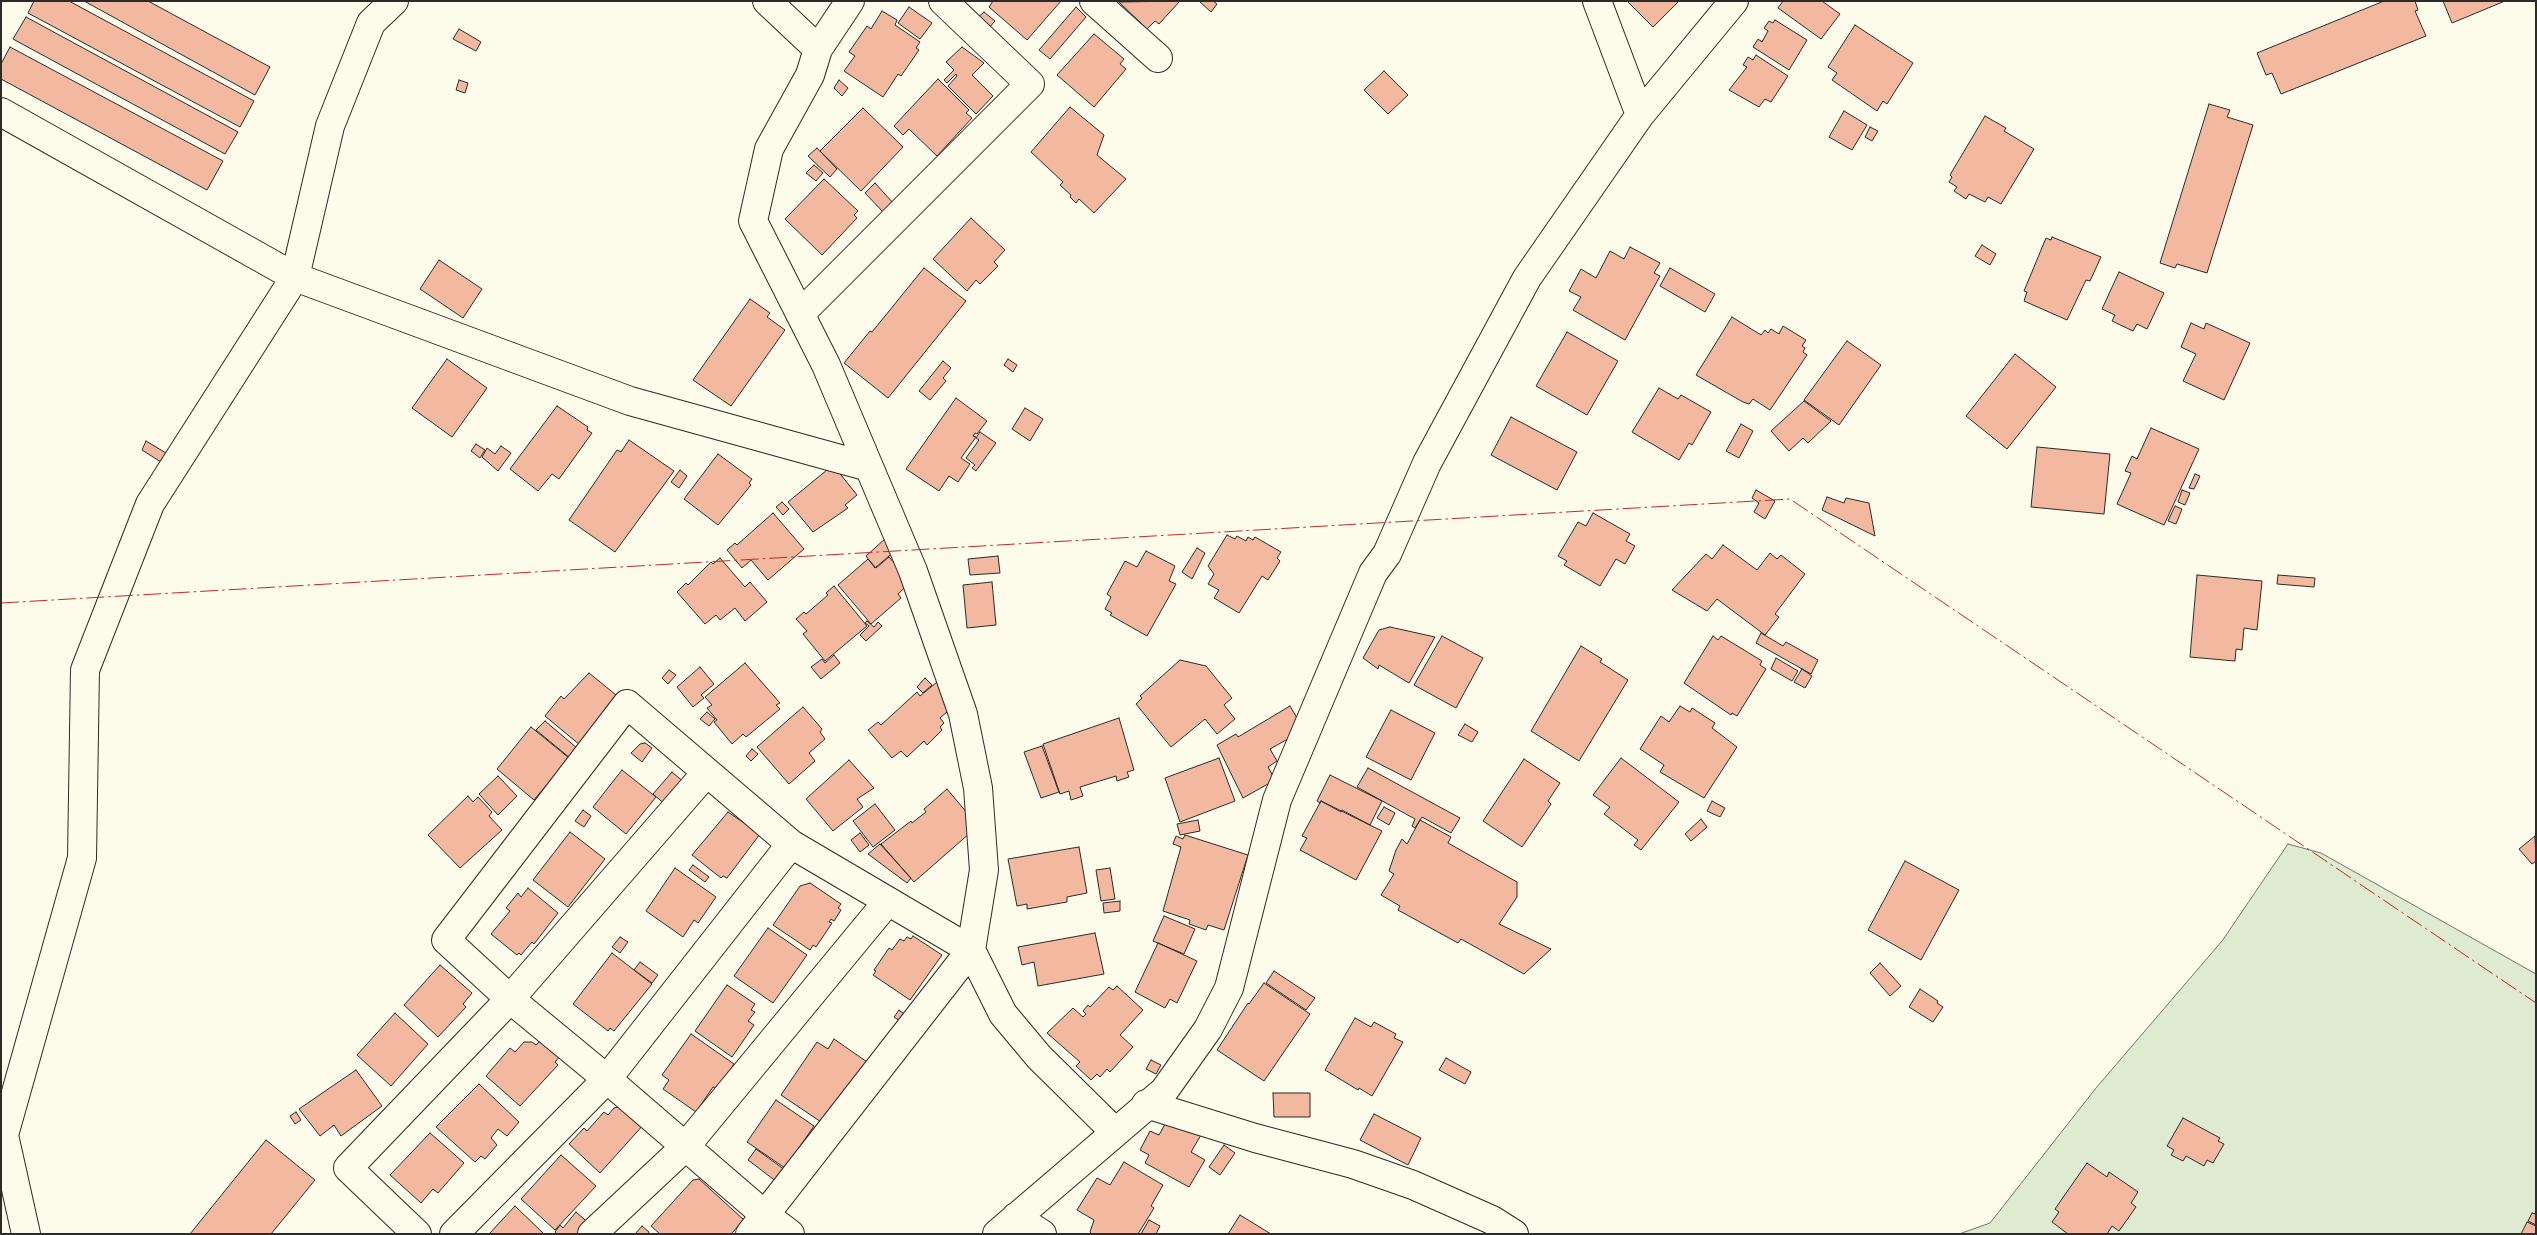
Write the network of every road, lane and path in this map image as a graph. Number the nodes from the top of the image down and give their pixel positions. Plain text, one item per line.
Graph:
1 (394, 1) edge
2 (767, 1) edge
3 (850, 1) edge
4 (944, 1) edge
5 (1094, 1) edge
6 (1597, 1) edge
7 (1734, 1) edge
8 (818, 49) junction
9 (1158, 58) dead end
10 (1, 112) edge
11 (1640, 116) junction
12 (295, 277) junction
13 (800, 314) junction
14 (869, 468) junction
15 (707, 772) junction
16 (792, 844) junction
17 (888, 901) junction
18 (971, 950) junction
19 (510, 999) junction
20 (607, 1079) junction
21 (1146, 1104) junction
22 (1114, 1131) junction
23 (685, 1147) junction
24 (757, 1225) edge
25 (1007, 1225) edge
26 (26, 1234) edge
27 (416, 1234) edge
28 (454, 1234) edge
29 (592, 1234) edge
30 (790, 1234) edge
31 (1042, 1234) edge
32 (1514, 1234) edge

1 - 12 street
2 - 8 street
3 - 8 street
4 - 13 street
5 - 9 street
6 - 11 street
7 - 11 street
8 - 13 street
10 - 12 street
11 - 21 street
12 - 14 street
12 - 26 street
13 - 14 street
14 - 18 street
15 - 16 street
15 - 19 street
15 - 19 street
16 - 17 street
16 - 20 street
17 - 18 street
17 - 23 street
18 - 22 street
18 - 24 street
19 - 20 street
19 - 27 street
20 - 23 street
20 - 28 street
21 - 22 street
21 - 32 street
22 - 25 street
23 - 24 street
23 - 29 street
24 - 30 street
25 - 31 street

